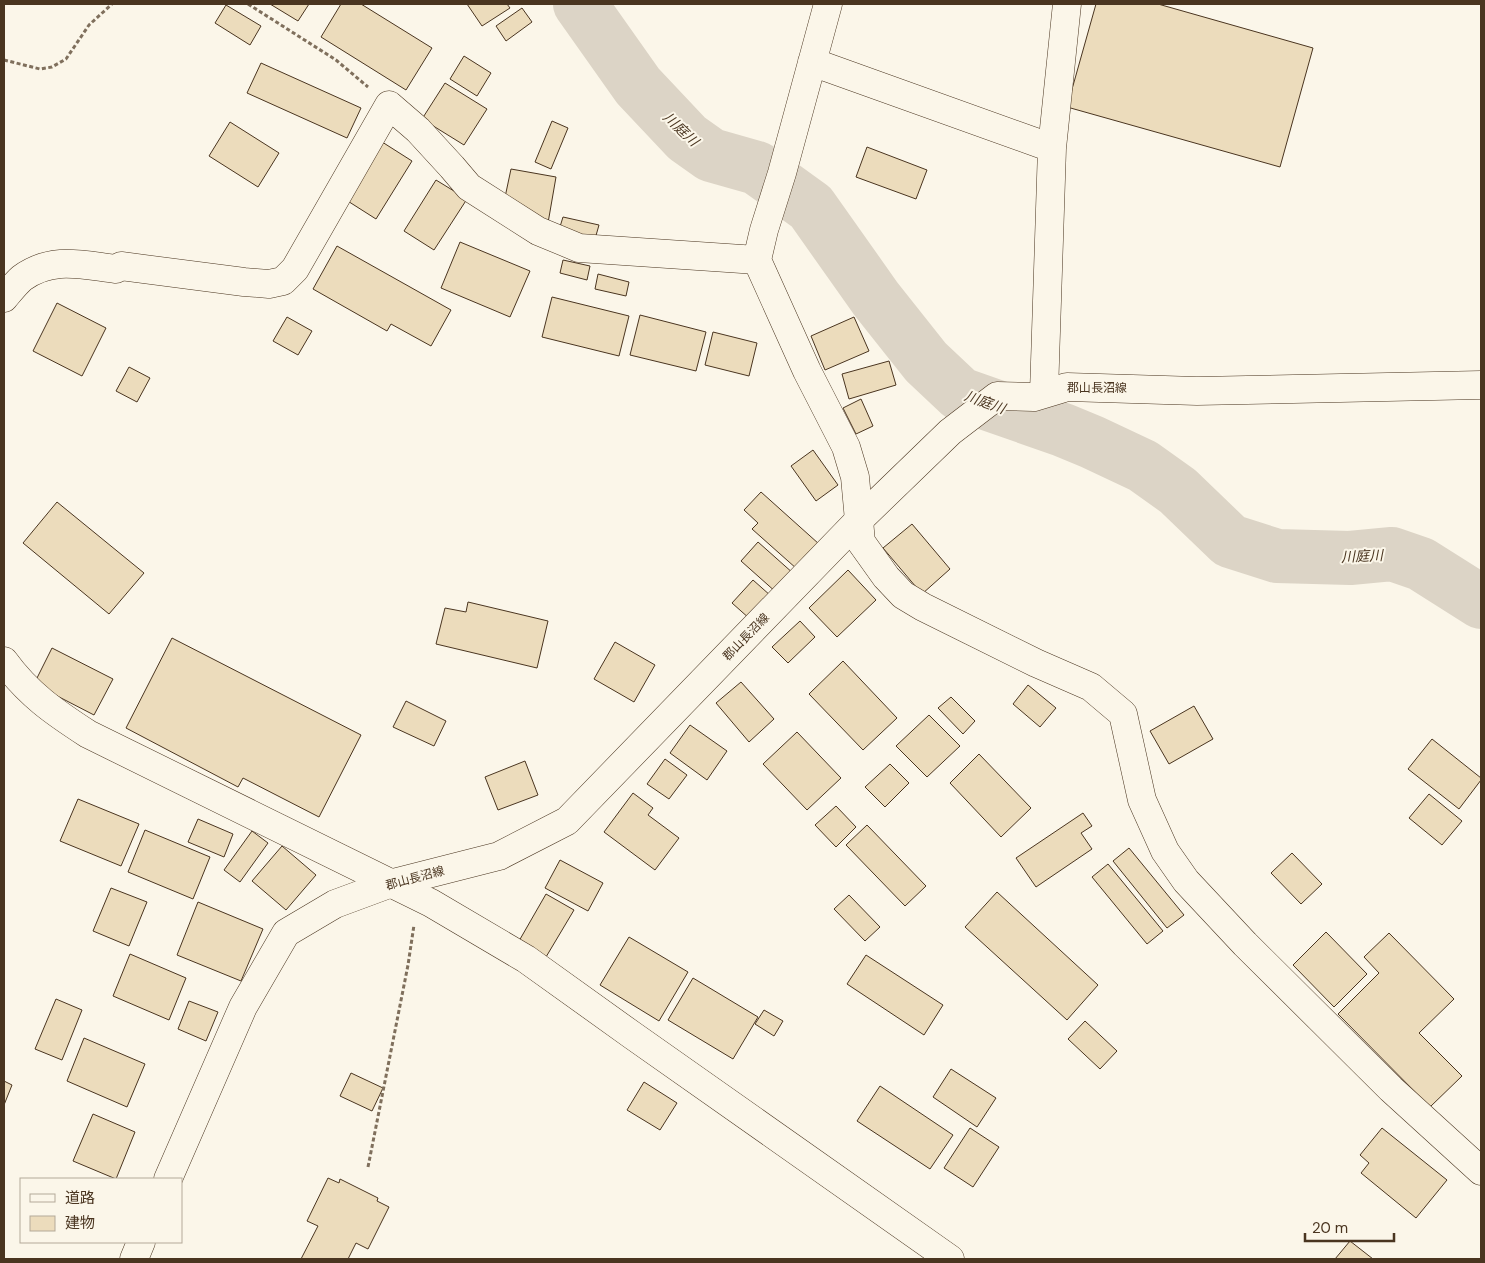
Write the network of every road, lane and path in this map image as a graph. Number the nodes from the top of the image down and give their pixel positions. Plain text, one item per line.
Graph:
1 (112, 4) edge
2 (248, 4) edge
3 (828, 4) edge
4 (1066, 4) edge
5 (4, 60) edge
6 (812, 62) junction
7 (390, 105) junction
8 (1052, 148) junction
9 (756, 260) junction
10 (4, 298) edge
11 (1481, 385) edge
12 (1039, 395) junction
13 (859, 520) junction
14 (4, 661) edge
15 (389, 884) junction
16 (419, 898) junction
17 (368, 1167) dead end
18 (1481, 1171) edge
19 (168, 1178) edge
20 (141, 1243) edge
21 (134, 1259) edge
22 (950, 1259) edge

1 - 5 path
2 - 7 path
3 - 6 street
4 - 8 street
6 - 8 street
6 - 9 street
7 - 9 street
7 - 10 street
8 - 12 street
9 - 13 street
11 - 12 street, 郡山長沼線
12 - 13 street, 郡山長沼線
13 - 15 street, 郡山長沼線
13 - 18 street
14 - 15 street
15 - 16 street
15 - 19 street, 郡山長沼線
16 - 17 path
16 - 22 street
20 - 21 street

